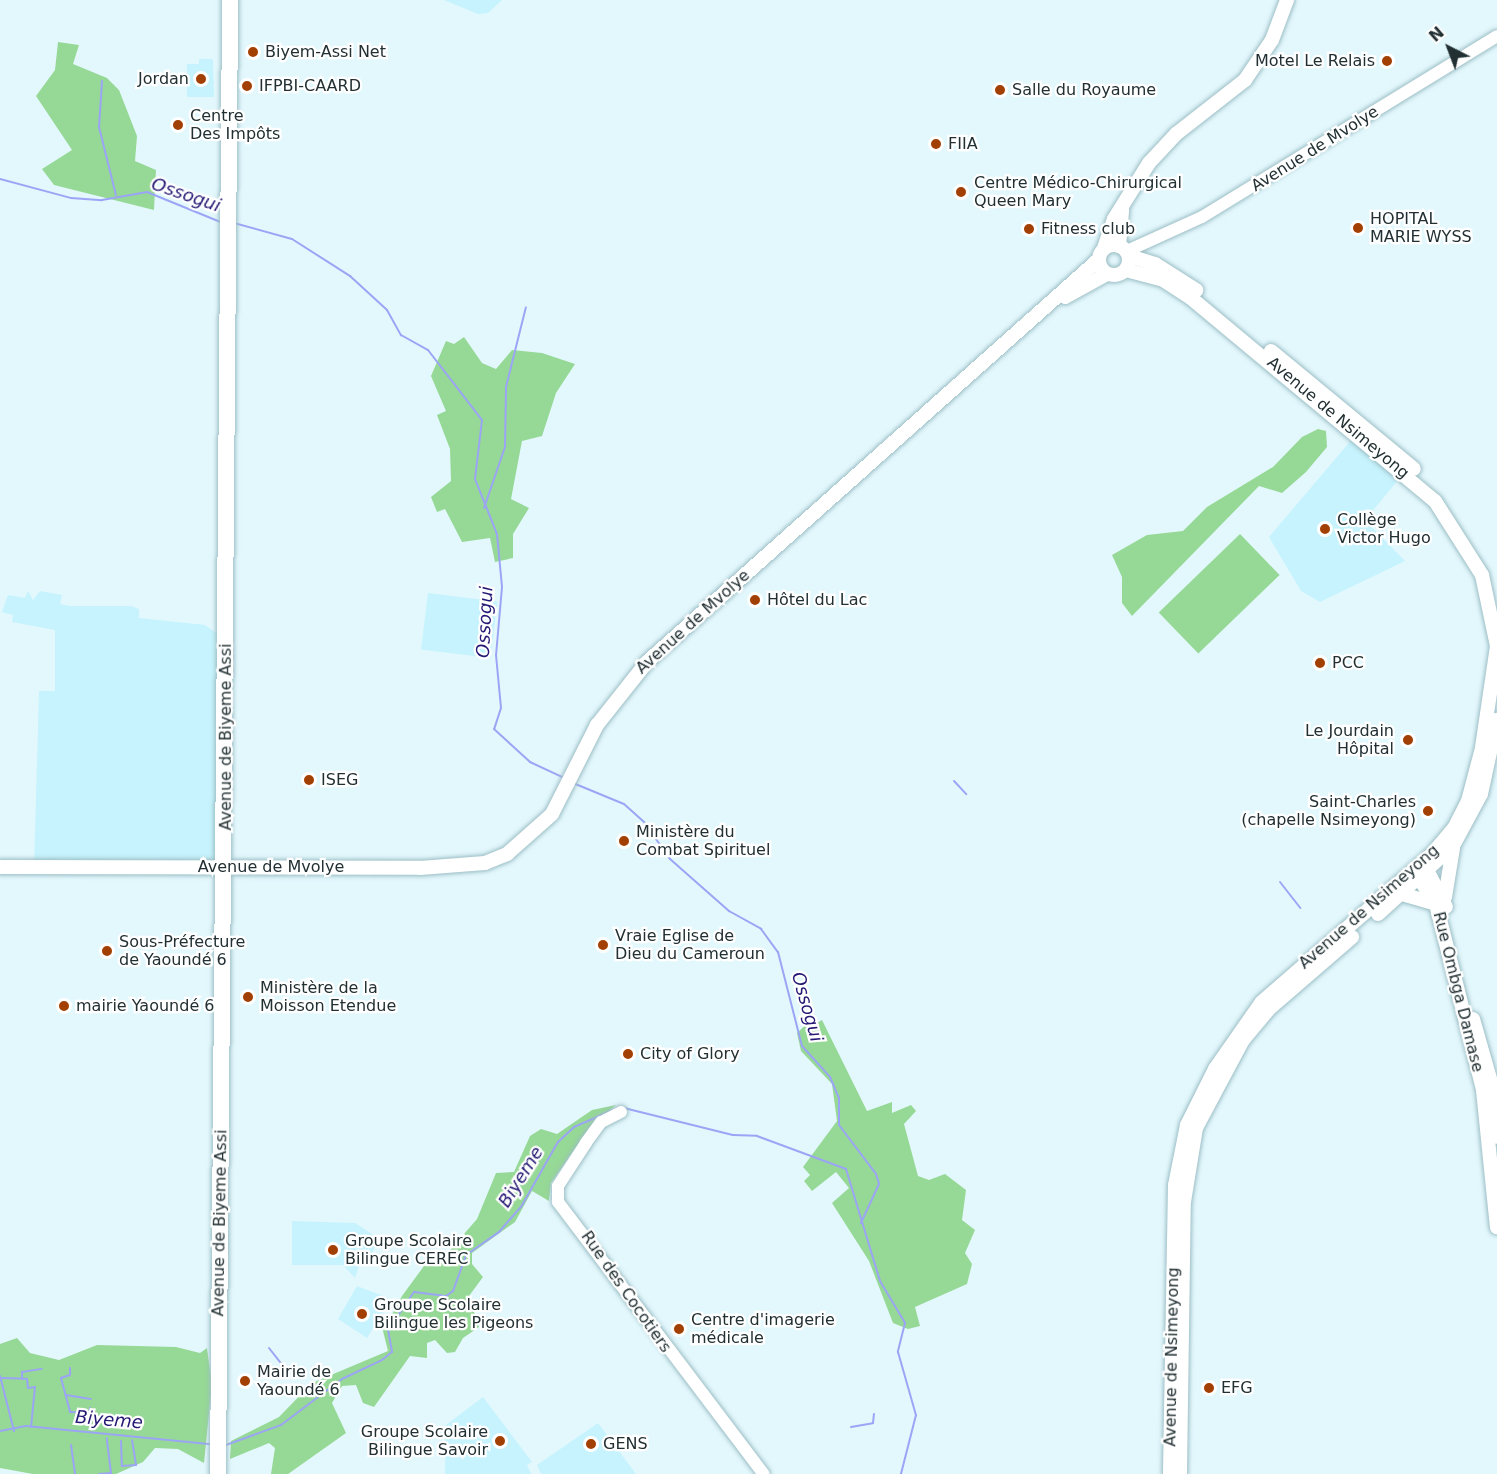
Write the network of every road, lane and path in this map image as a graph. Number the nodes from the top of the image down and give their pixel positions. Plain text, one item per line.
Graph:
1 (230, 0) edge
2 (1287, 0) edge
3 (1497, 36) edge
4 (1123, 205) junction
5 (1101, 254) junction
6 (1125, 256) junction
7 (1107, 274) junction
8 (1057, 300) junction
9 (1497, 590) edge
10 (1496, 678) edge
11 (1497, 720) edge
12 (1453, 846) junction
13 (225, 866) junction
14 (0, 867) edge
15 (1422, 871) junction
16 (1402, 894) junction
17 (1440, 901) junction
18 (621, 1112) dead end
19 (1497, 1137) edge
20 (1497, 1227) edge
21 (218, 1466) edge
22 (764, 1474) edge
23 (1170, 1474) edge
24 (1180, 1474) edge

1 - 13 main road, Avenue de Biyeme Assi
2 - 4 main road
3 - 6 street, Avenue de Mvolye
4 - 5 main road
4 - 6 main road
5 - 6 main road
5 - 7 main road
5 - 8 main road, Avenue de Mvolye
6 - 7 main road, Avenue de Mvolye
6 - 9 main road, Avenue de Nsimeyong
6 - 10 main road, Avenue de Nsimeyong
7 - 8 main road, Avenue de Mvolye
8 - 13 main road, Avenue de Mvolye
10 - 15 main road, Avenue de Nsimeyong
11 - 12 main road, Avenue de Nsimeyong
12 - 15 main road, Avenue de Nsimeyong
12 - 17 main road
13 - 14 main road, Avenue de Mvolye
13 - 21 main road, Avenue de Biyeme Assi
15 - 16 main road, Avenue de Nsimeyong
15 - 17 main road, Rue Ombga Damase
15 - 23 main road, Avenue de Nsimeyong
16 - 17 main road
16 - 24 main road, Avenue de Nsimeyong
17 - 19 main road, Rue Ombga Damase
17 - 20 main road, Rue Ombga Damase
18 - 22 street, Rue des Cocotiers

